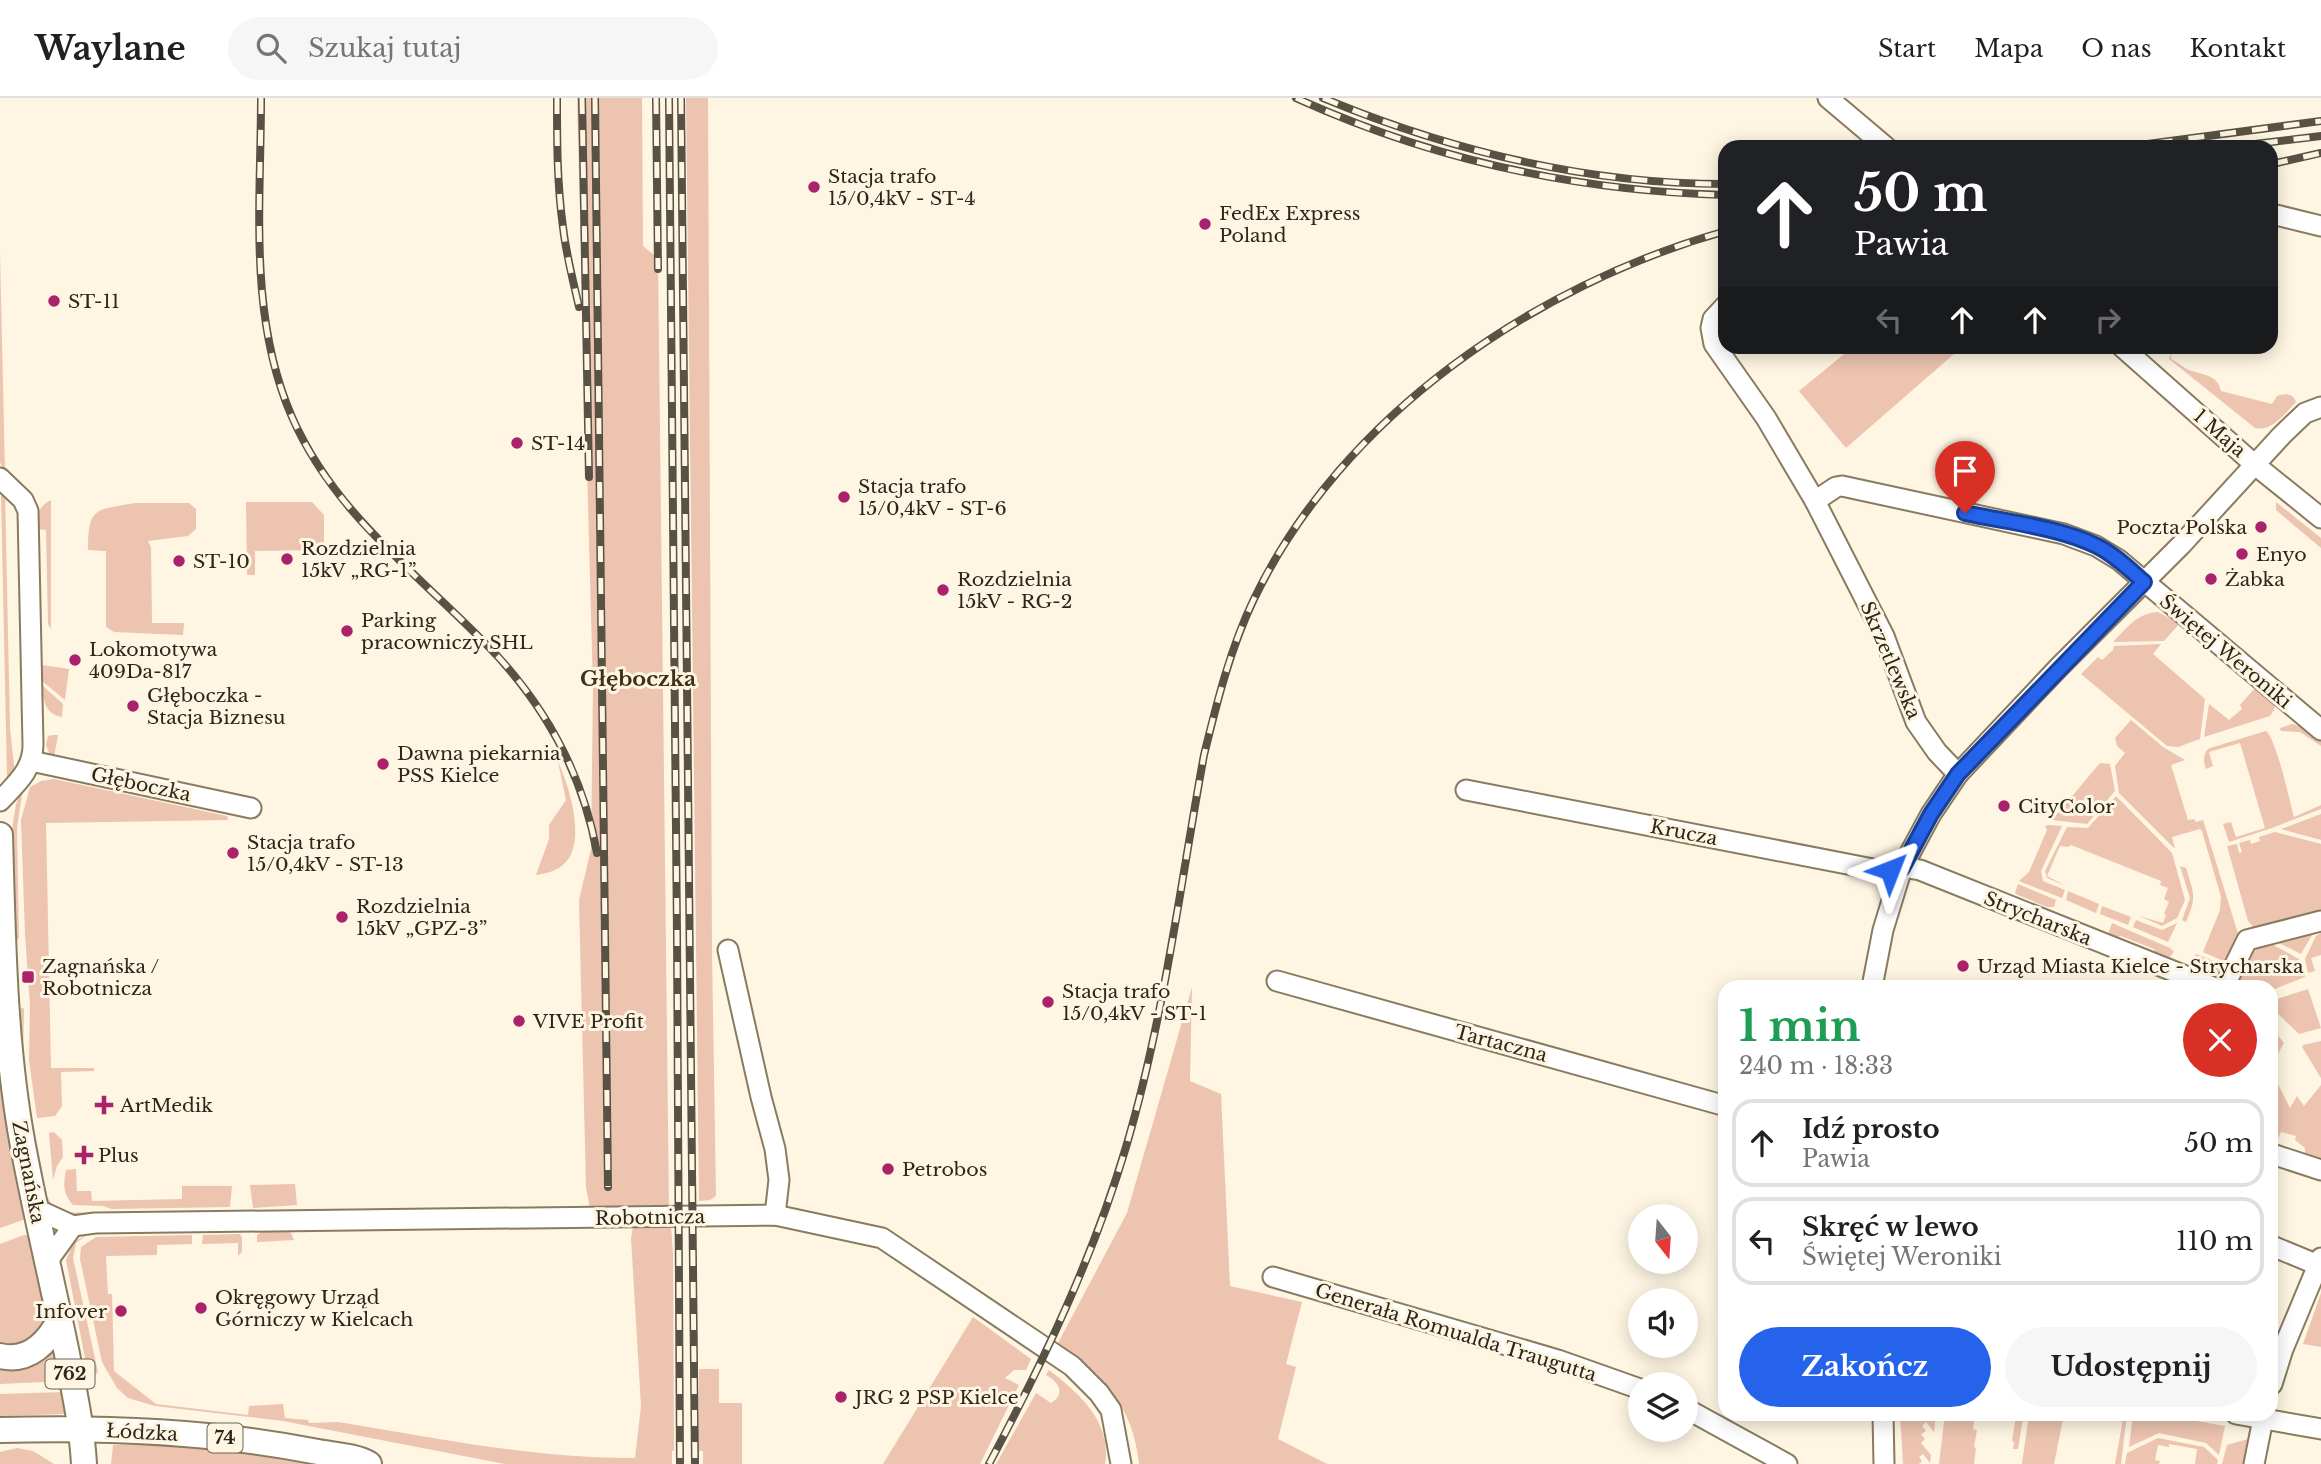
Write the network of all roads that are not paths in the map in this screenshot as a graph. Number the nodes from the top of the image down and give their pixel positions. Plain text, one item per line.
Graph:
1 (1828, 98) edge
2 (1878, 140) edge
3 (2278, 215) edge
4 (2321, 226) edge
5 (1718, 313) edge
6 (1718, 350) edge
7 (1721, 354) edge
8 (2129, 354) edge
9 (2321, 407) edge
10 (2254, 464) junction
11 (0, 478) edge
12 (1815, 501) junction
13 (2321, 518) edge
14 (2144, 582) junction
15 (2321, 730) edge
16 (32, 761) junction
17 (1958, 774) junction
18 (1466, 790) dead end
19 (0, 801) edge
20 (251, 808) dead end
21 (0, 835) edge
22 (1902, 868) junction
23 (2321, 921) edge
24 (728, 950) dead end
25 (1873, 980) edge
26 (2195, 980) edge
27 (2227, 980) edge
28 (1277, 981) dead end
29 (1718, 1104) edge
30 (2278, 1156) edge
31 (2321, 1170) edge
32 (36, 1209) junction
33 (775, 1215) junction
34 (73, 1226) junction
35 (2278, 1248) edge
36 (2320, 1261) edge
37 (47, 1262) junction
38 (1273, 1277) dead end
39 (60, 1319) junction
40 (0, 1356) edge
41 (2278, 1365) edge
42 (1628, 1385) edge
43 (1698, 1415) edge
44 (2278, 1419) edge
45 (1883, 1421) edge
46 (2263, 1421) edge
47 (79, 1429) junction
48 (2321, 1429) edge
49 (0, 1430) edge
50 (369, 1463) edge
51 (84, 1464) edge
52 (1121, 1464) edge
53 (1787, 1464) edge
54 (1884, 1464) edge
55 (2254, 1464) edge

1 - 2 street
3 - 4 street
5 - 6 street, Skrzetlewska
7 - 12 street, Skrzetlewska
8 - 10 street, 1 Maja
9 - 10 street
10 - 13 street, 1 Maja
10 - 14 street
11 - 16 street
12 - 14 street, Świętej Weroniki
12 - 17 street, Skrzetlewska
14 - 15 street, Świętej Weroniki
14 - 17 street
16 - 19 street
16 - 20 street, Głęboczka
17 - 22 street
18 - 22 street, Krucza
21 - 32 main road, Zagnańska / 762
22 - 25 street
22 - 26 street, Strycharska
23 - 27 street
24 - 33 street
28 - 29 street, Tartaczna
30 - 31 street
32 - 34 street, Robotnicza
32 - 37 main road, Zagnańska / 762
33 - 34 street, Robotnicza
33 - 52 street, Robotnicza
34 - 37 street
35 - 36 street
36 - 41 street
37 - 39 main road, Zagnańska / 762
38 - 42 street, Generała Romualda Traugutta
39 - 40 main road, 762
39 - 47 main road, Zagnańska / 762
43 - 53 street
44 - 48 street
45 - 54 street
46 - 55 street
47 - 49 main road, 74
47 - 50 main road, Łódzka / 74
47 - 51 main road, Zagnańska / 762

